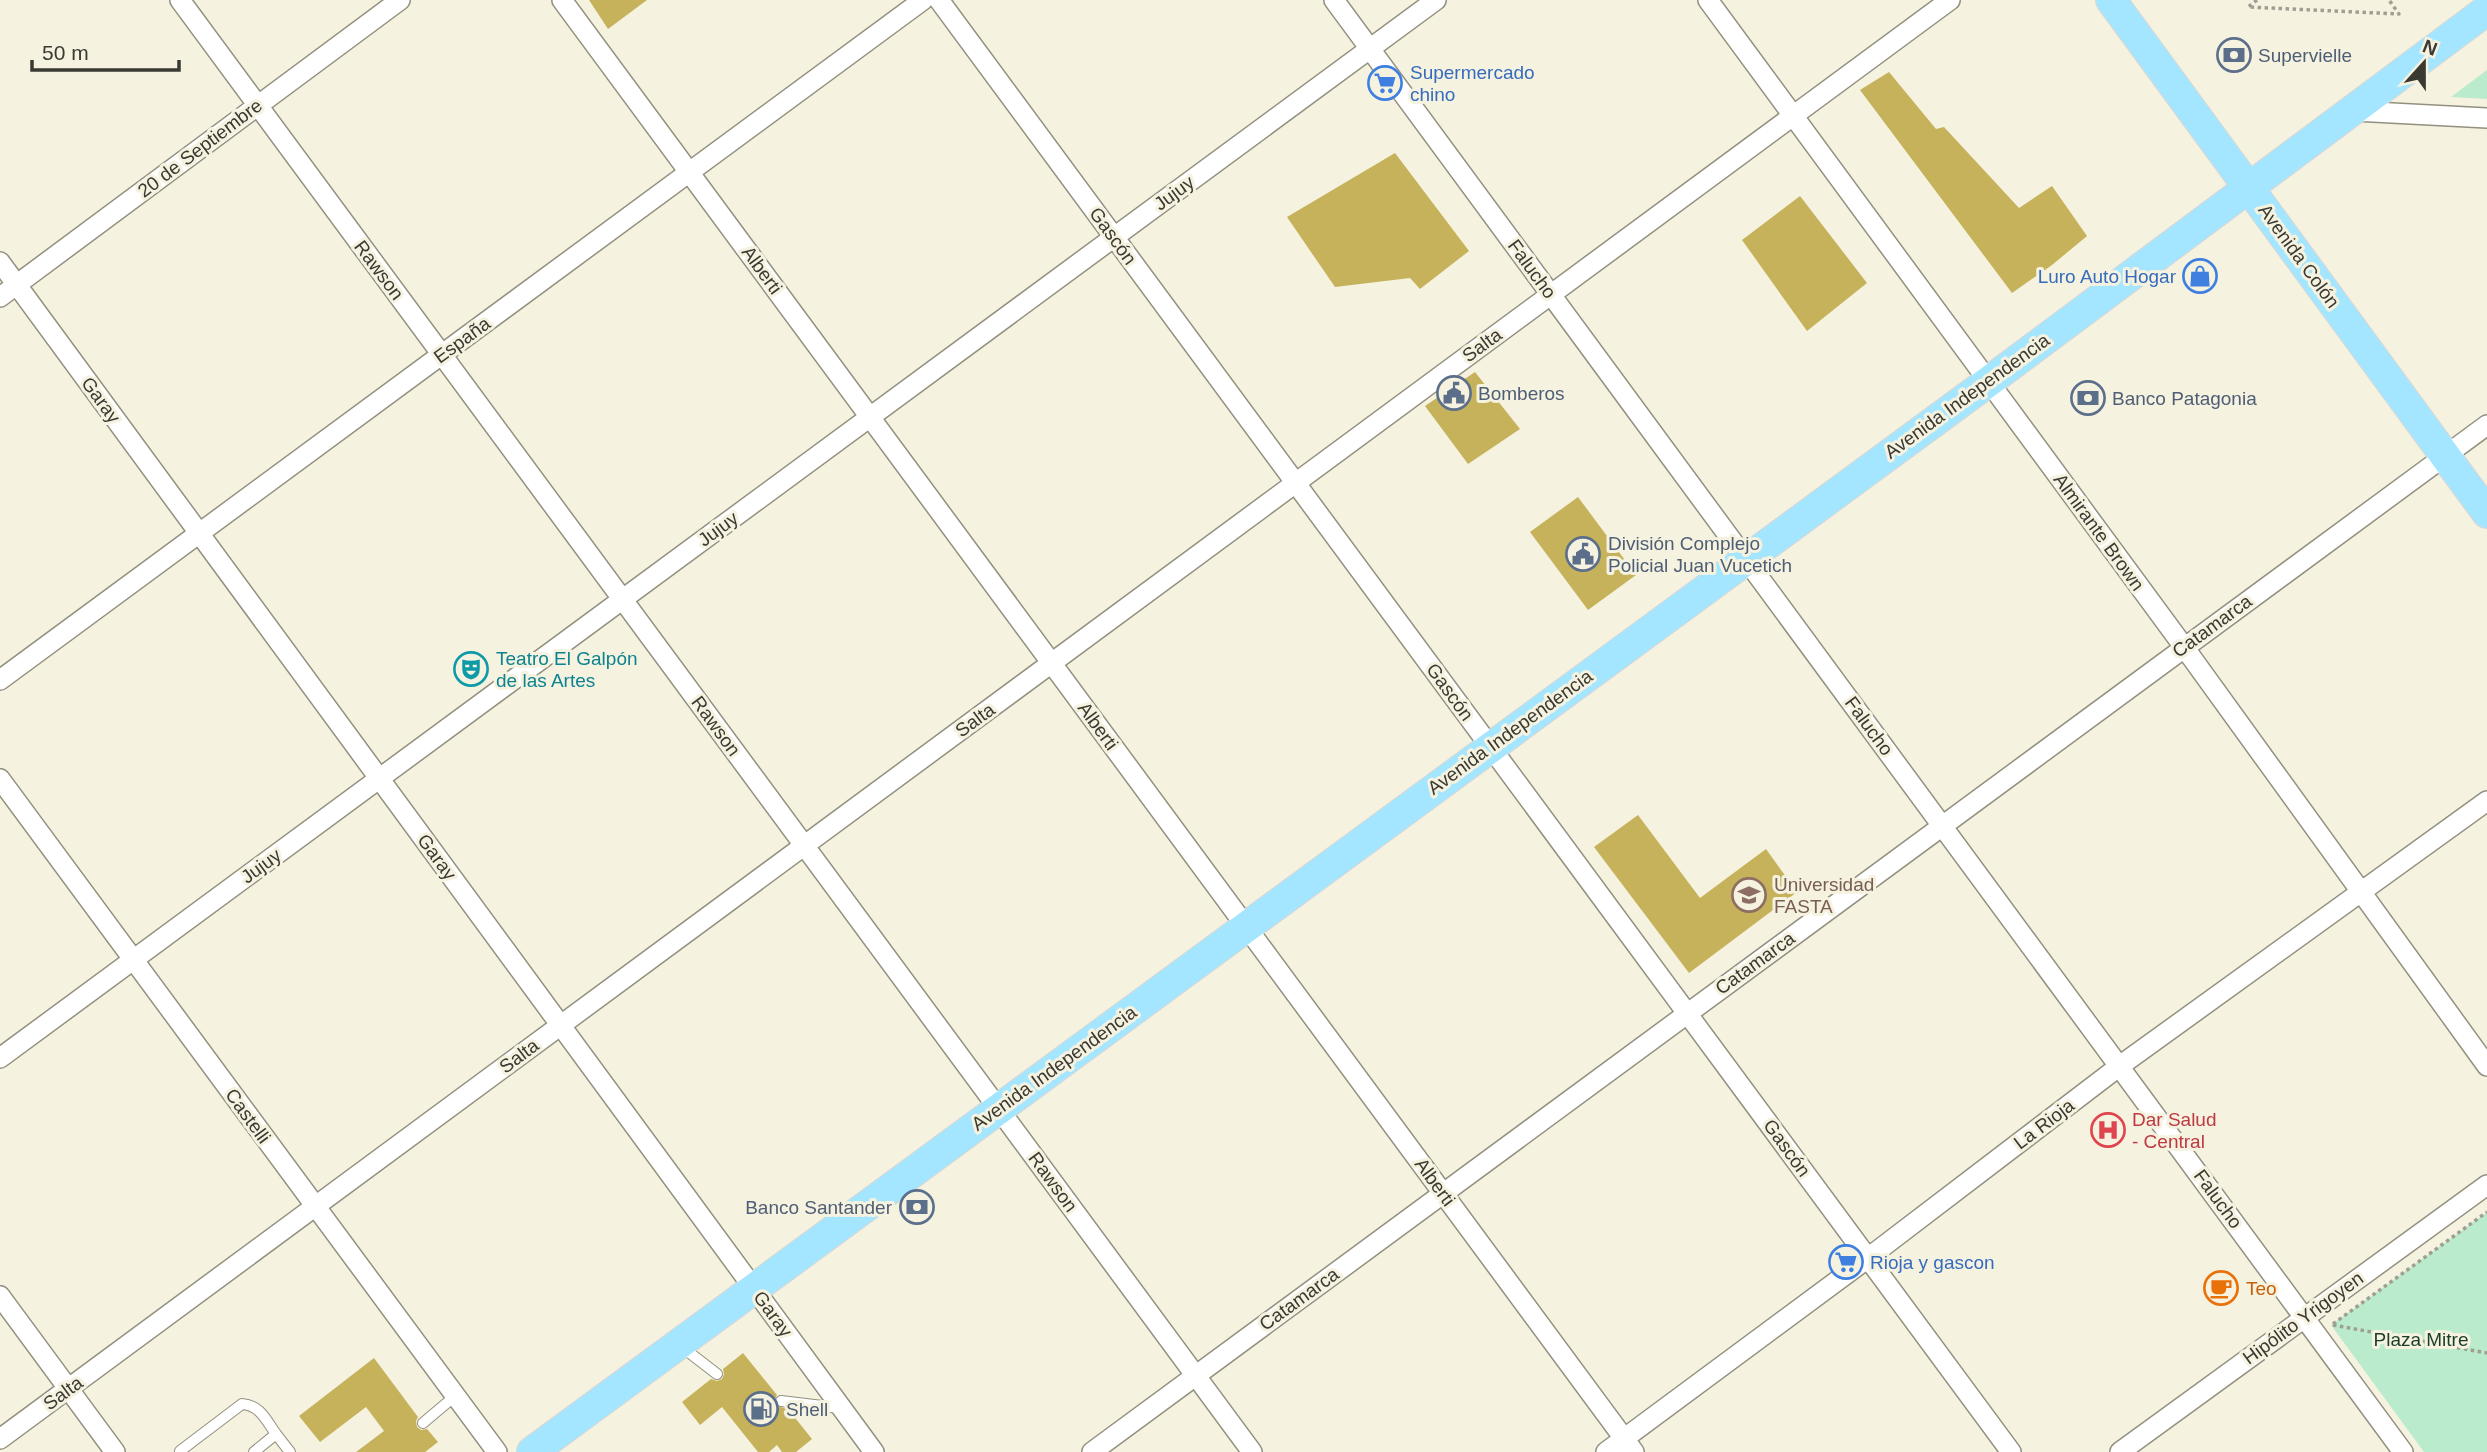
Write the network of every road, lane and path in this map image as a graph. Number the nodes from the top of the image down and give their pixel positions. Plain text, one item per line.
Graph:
1 (180, 0) edge
2 (400, 0) edge
3 (562, 0) edge
4 (923, 0) edge
5 (939, 0) edge
6 (1334, 0) edge
7 (1436, 0) edge
8 (1708, 0) edge
9 (1950, 0) edge
10 (2111, 0) edge
11 (2257, 0) edge
12 (2389, 0) edge
13 (2487, 10) edge
14 (1370, 49) junction
15 (257, 106) junction
16 (2354, 111) junction
17 (1794, 117) junction
18 (2487, 118) edge
19 (690, 172) junction
20 (2249, 187) junction
21 (1114, 237) junction
22 (0, 262) edge
23 (17, 284) junction
24 (1550, 294) junction
25 (0, 297) edge
26 (442, 355) junction
27 (1988, 382) junction
28 (870, 417) junction
29 (2487, 425) edge
30 (2445, 456) junction
31 (1295, 483) junction
32 (2487, 513) edge
33 (199, 534) junction
34 (1745, 558) junction
35 (622, 599) junction
36 (2184, 647) junction
37 (1052, 663) junction
38 (0, 680) edge
39 (1490, 746) junction
40 (0, 779) edge
41 (379, 779) junction
42 (2487, 801) edge
43 (1942, 825) junction
44 (804, 845) junction
45 (2362, 892) junction
46 (1246, 926) junction
47 (134, 960) junction
48 (1687, 1013) junction
49 (561, 1026) junction
50 (0, 1058) edge
51 (2120, 1066) junction
52 (2487, 1066) edge
53 (998, 1109) junction
54 (2487, 1185) edge
55 (1443, 1193) junction
56 (315, 1207) junction
57 (2487, 1212) edge
58 (1868, 1258) junction
59 (754, 1289) junction
60 (0, 1296) edge
61 (2305, 1317) junction
62 (678, 1344) junction
63 (2487, 1353) edge
64 (717, 1374) dead end
65 (1195, 1376) junction
66 (69, 1389) junction
67 (455, 1396) junction
68 (781, 1401) dead end
69 (843, 1409) junction
70 (423, 1423) dead end
71 (276, 1434) junction
72 (0, 1440) edge
73 (1630, 1445) edge
74 (180, 1451) edge
75 (115, 1452) edge
76 (254, 1452) edge
77 (290, 1452) edge
78 (497, 1452) edge
79 (532, 1452) edge
80 (874, 1452) edge
81 (1092, 1452) edge
82 (1252, 1452) edge
83 (1606, 1452) edge
84 (2011, 1452) edge
85 (2120, 1452) edge
86 (2403, 1452) edge

1 - 15 street, Rawson
2 - 15 street, 20 de Septiembre
3 - 19 street, Alberti
4 - 19 street, España
5 - 21 street, Gascón
6 - 14 street, Falucho
7 - 14 street, Jujuy
8 - 17 street, Almirante Brown
9 - 17 street, Salta
10 - 20 main road, Avenida Colón
11 - 12 path
13 - 16 main road, Avenida Independencia
14 - 21 street, Jujuy
14 - 24 street, Falucho
15 - 23 street, 20 de Septiembre
15 - 26 street, Rawson
16 - 18 street
16 - 20 main road, Avenida Independencia
17 - 24 street, Salta
17 - 27 street, Almirante Brown
19 - 26 street, España
19 - 28 street, Alberti
20 - 27 main road, Avenida Independencia
20 - 30 main road, Avenida Colón
21 - 28 street, Jujuy
21 - 31 street, Gascón
22 - 23 street, Garay
23 - 25 street, 20 de Septiembre
23 - 33 street, Garay
24 - 31 street, Salta
24 - 34 street, Falucho
26 - 33 street, España
26 - 35 street, Rawson
27 - 34 main road, Avenida Independencia
27 - 36 street, Almirante Brown
28 - 35 street, Jujuy
28 - 37 street, Alberti
29 - 30 street, Catamarca
30 - 32 main road, Avenida Colón
30 - 36 street, Catamarca
31 - 37 street, Salta
31 - 39 street, Gascón
33 - 38 street, España
33 - 41 street, Garay
34 - 39 main road, Avenida Independencia
34 - 43 street, Falucho
35 - 41 street, Jujuy
35 - 44 street, Rawson
36 - 43 street, Catamarca
36 - 45 street, Almirante Brown
37 - 44 street, Salta
37 - 46 street, Alberti
39 - 46 main road, Avenida Independencia
39 - 48 street, Gascón
40 - 47 street, Castelli
41 - 47 street, Jujuy
41 - 49 street, Garay
42 - 45 street, La Rioja
43 - 48 street, Catamarca
43 - 51 street, Falucho
44 - 49 street, Salta
44 - 53 street, Rawson
45 - 51 street, La Rioja
45 - 52 street, Almirante Brown
46 - 53 main road, Avenida Independencia
46 - 55 street, Alberti
47 - 50 street, Jujuy
47 - 56 street, Castelli
48 - 55 street, Catamarca
48 - 58 street, Gascón
49 - 56 street, Salta
49 - 59 street, Garay
51 - 58 street, La Rioja
51 - 61 street, Falucho
53 - 59 main road, Avenida Independencia
53 - 65 street, Rawson
54 - 61 street, Hipólito Yrigoyen
55 - 65 street, Catamarca
55 - 73 street, Alberti
56 - 66 street, Salta
56 - 67 street, Castelli
57 - 63 path
58 - 73 street, La Rioja
58 - 84 street, Gascón
59 - 62 main road, Avenida Independencia
59 - 69 street, Garay
60 - 66 street
61 - 85 street, Hipólito Yrigoyen
61 - 86 street, Falucho
62 - 64 lane
62 - 79 main road, Avenida Independencia
65 - 81 street, Catamarca
65 - 82 street, Rawson
66 - 72 street, Salta
66 - 75 street
67 - 70 lane
67 - 78 street, Castelli
68 - 69 lane
69 - 80 street, Garay
71 - 74 lane
71 - 76 lane
71 - 77 lane
73 - 83 street, La Rioja

